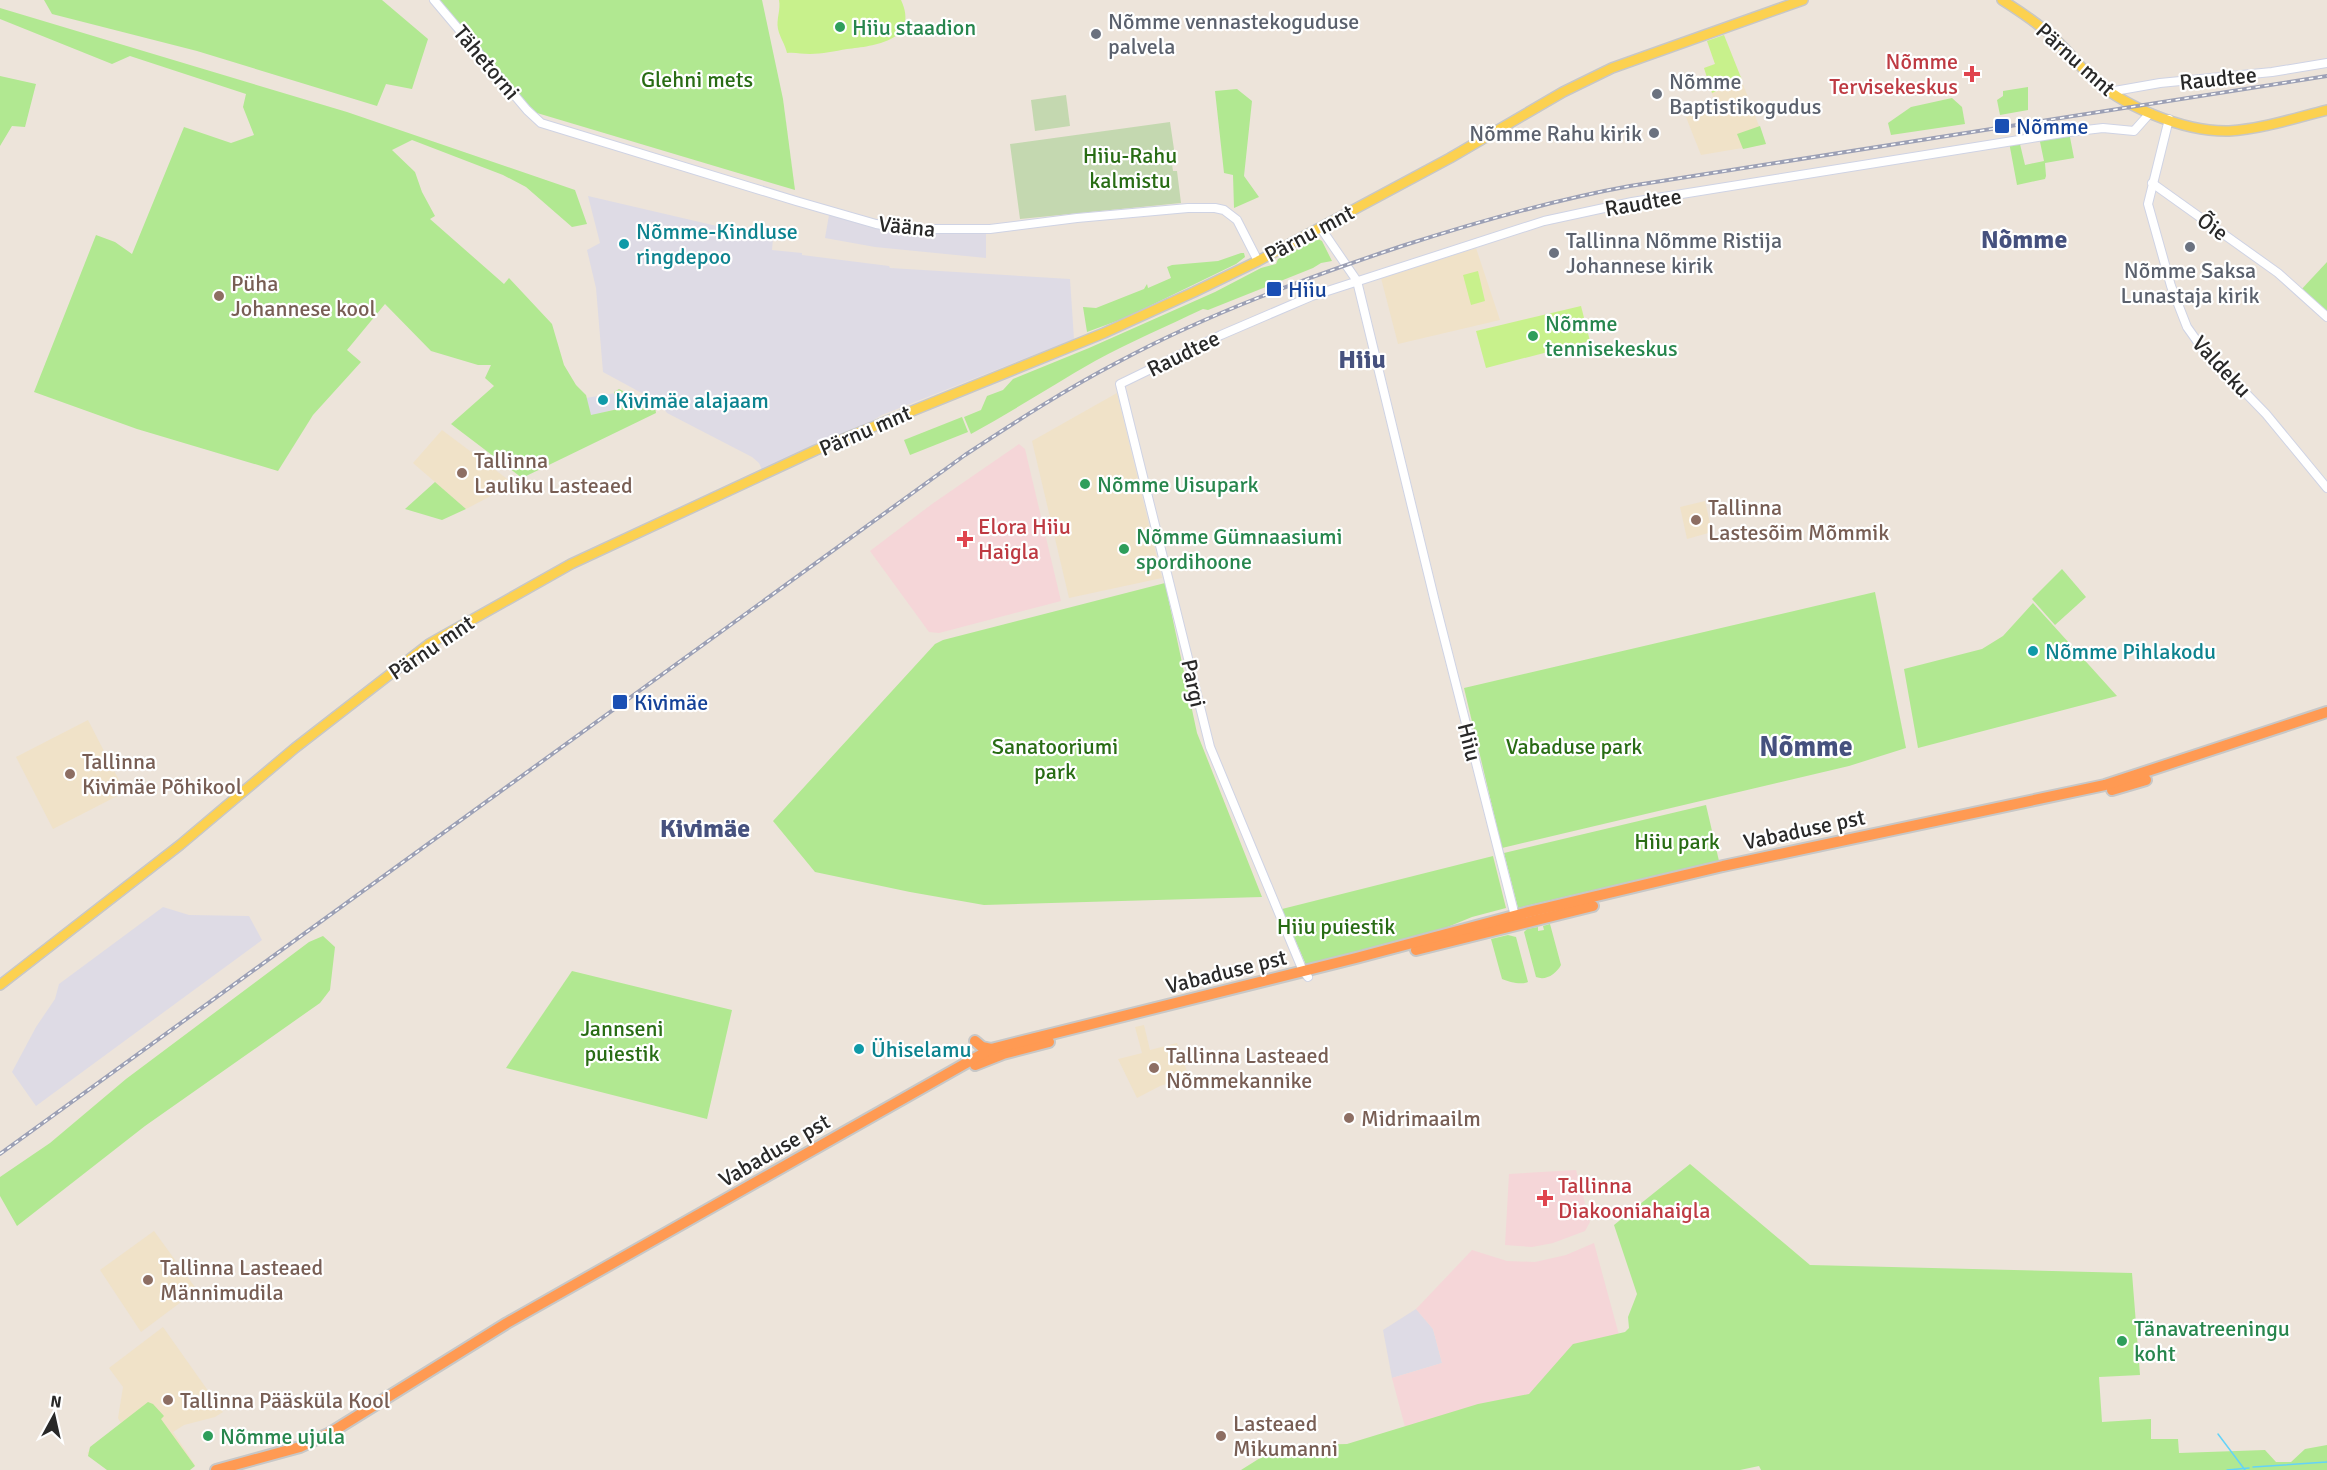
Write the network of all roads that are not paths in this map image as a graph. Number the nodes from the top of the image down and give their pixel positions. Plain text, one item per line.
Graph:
1 (434, 0) edge
2 (1803, 0) edge
3 (2002, 0) edge
4 (2327, 63) edge
5 (2109, 92) junction
6 (2327, 110) edge
7 (2150, 113) junction
8 (2169, 119) junction
9 (541, 123) joint
10 (2152, 183) junction
11 (1320, 227) junction
12 (1328, 239) junction
13 (1296, 240) junction
14 (1258, 261) junction
15 (1356, 280) junction
16 (2327, 316) edge
17 (1120, 384) joint
18 (2327, 488) edge
19 (2327, 712) edge
20 (2327, 720) edge
21 (1515, 916) junction
22 (1305, 974) junction
23 (0, 985) edge
24 (975, 1041) dead end
25 (991, 1049) junction
26 (216, 1470) edge
27 (241, 1470) edge

1 - 9 street, Tähetorni
2 - 11 main road, Pärnu mnt
3 - 5 main road, Pärnu mnt
4 - 5 street, Raudtee
5 - 7 main road, Pärnu mnt
6 - 8 main road, Pärnu mnt
7 - 8 main road, Pärnu mnt
7 - 15 street, Raudtee
8 - 10 street, Valdeku
9 - 14 street, Vääna
10 - 16 street, Õie
10 - 18 street, Valdeku
11 - 12 street, Hiiu
11 - 13 main road, Pärnu mnt
12 - 13 street
12 - 15 street, Hiiu
13 - 14 main road, Pärnu mnt
14 - 23 main road, Pärnu mnt
15 - 17 street, Raudtee
15 - 21 street, Hiiu
17 - 22 street, Pargi
19 - 21 highway, Vabaduse pst
20 - 22 highway, Vabaduse pst
21 - 22 highway, Vabaduse pst
22 - 25 highway, Vabaduse pst
22 - 27 highway, Vabaduse pst
24 - 25 highway
25 - 26 highway, Vabaduse pst

